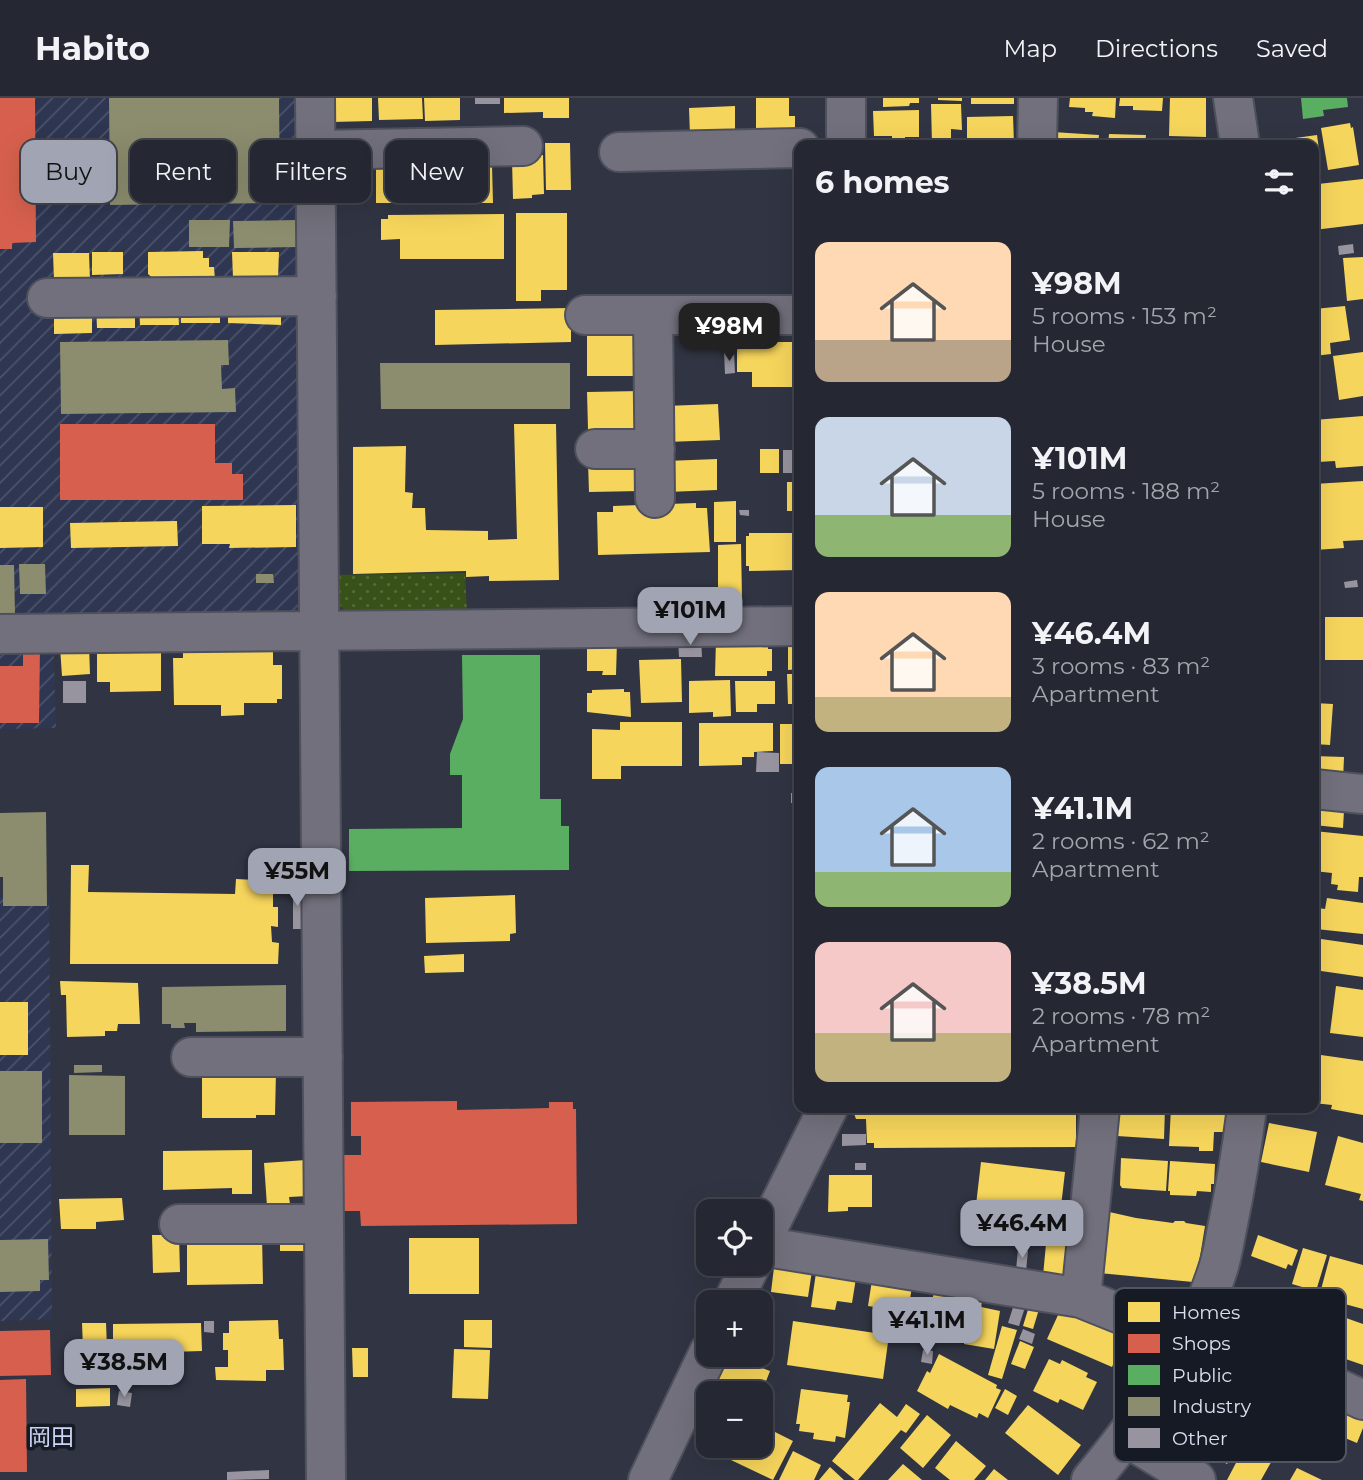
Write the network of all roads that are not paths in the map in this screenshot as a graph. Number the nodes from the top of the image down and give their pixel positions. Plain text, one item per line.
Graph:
1 (315, 98) edge
2 (846, 98) edge
3 (1038, 98) edge
4 (1233, 98) edge
5 (316, 140) edge
6 (846, 140) edge
7 (1037, 140) edge
8 (1239, 140) edge
9 (636, 143) dead end
10 (371, 144) edge
11 (523, 146) dead end
12 (794, 148) edge
13 (316, 203) edge
14 (317, 296) junction
15 (47, 298) dead end
16 (584, 315) dead end
17 (653, 315) junction
18 (794, 315) edge
19 (595, 449) dead end
20 (655, 449) junction
21 (655, 498) dead end
22 (794, 626) edge
23 (319, 630) junction
24 (0, 634) edge
25 (1319, 790) edge
26 (1363, 794) edge
27 (191, 1057) dead end
28 (323, 1057) junction
29 (826, 1113) edge
30 (1100, 1113) edge
31 (1246, 1113) edge
32 (773, 1220) edge
33 (324, 1223) junction
34 (179, 1224) dead end
35 (773, 1246) edge
36 (1210, 1288) edge
37 (1081, 1298) junction
38 (1114, 1308) edge
39 (702, 1367) edge
40 (1346, 1393) edge
41 (1363, 1400) edge
42 (1114, 1452) edge
43 (1167, 1462) edge
44 (326, 1480) edge
45 (648, 1480) edge
46 (1091, 1480) edge
47 (1196, 1480) edge

1 - 5 street
2 - 6 street
3 - 7 street
4 - 8 street
9 - 12 street
10 - 11 street
13 - 14 street
14 - 15 street
14 - 23 street
16 - 17 street
17 - 18 street
17 - 20 street
19 - 20 street
20 - 21 street
22 - 23 street
23 - 24 street
23 - 28 street
25 - 26 street
27 - 28 street
28 - 33 street
29 - 32 street
30 - 37 street
31 - 36 street
33 - 34 street
33 - 44 street
35 - 37 street
37 - 38 street
39 - 45 street
40 - 41 street
42 - 46 street
43 - 47 street

